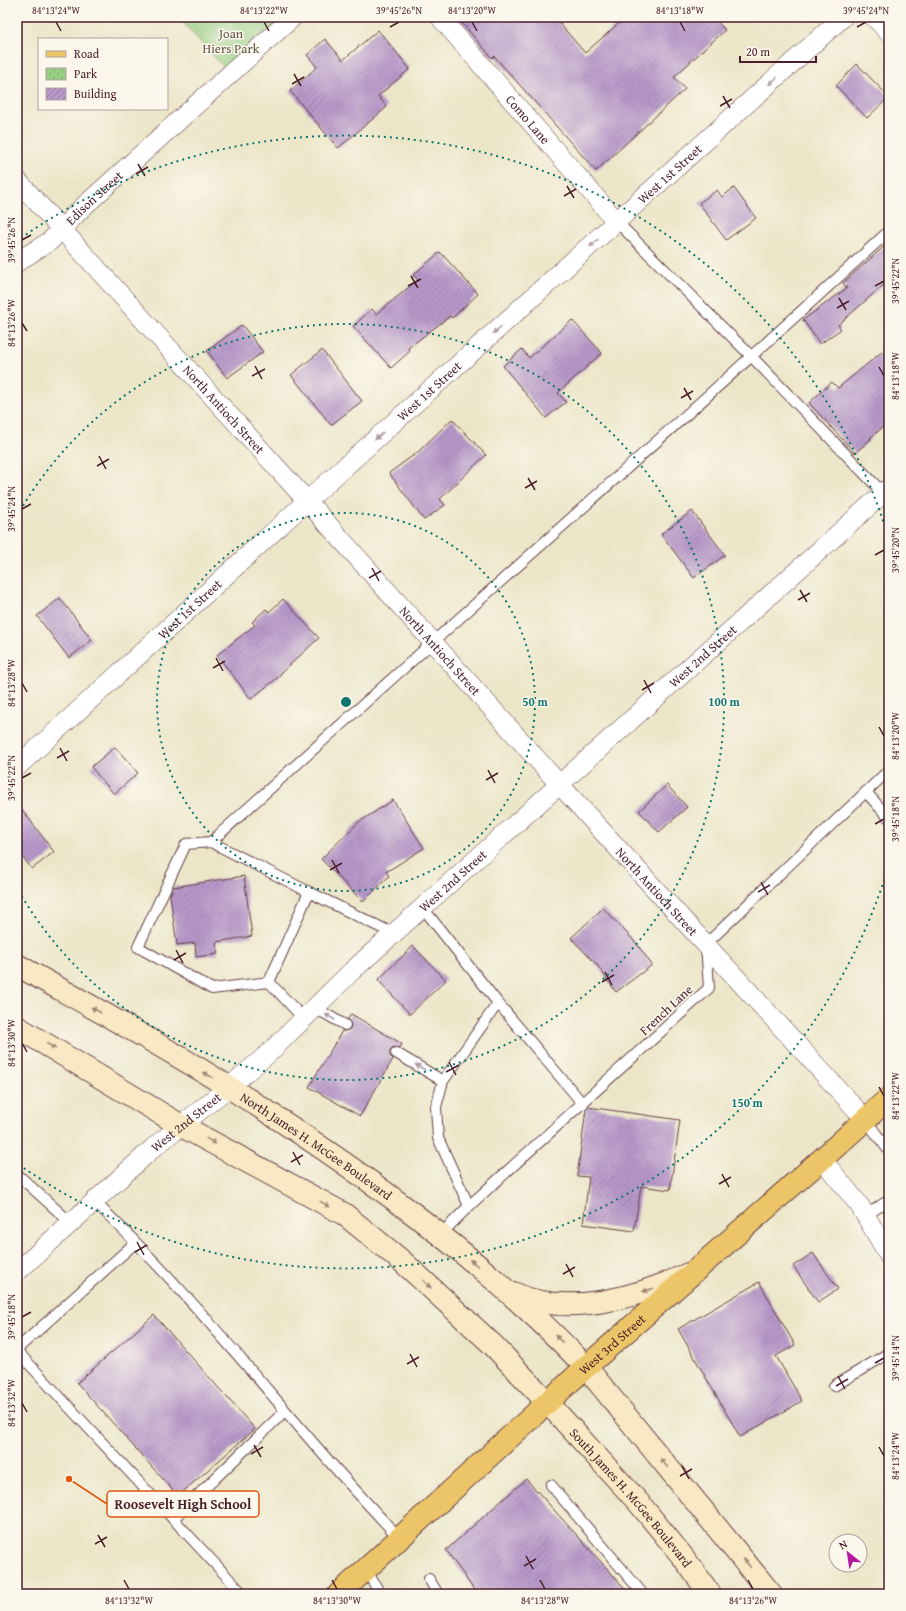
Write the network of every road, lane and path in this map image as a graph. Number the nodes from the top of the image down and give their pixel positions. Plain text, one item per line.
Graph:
1 (293, 17) edge
2 (440, 17) edge
3 (843, 17) edge
4 (874, 17) edge
5 (889, 33) edge
6 (17, 180) edge
7 (617, 222) junction
8 (62, 230) junction
9 (889, 231) edge
10 (17, 262) edge
11 (752, 357) junction
12 (887, 494) edge
13 (307, 501) junction
14 (432, 641) junction
15 (17, 767) edge
16 (889, 770) edge
17 (560, 785) junction
18 (866, 792) junction
19 (889, 818) edge
20 (211, 842) junction
21 (309, 892) junction
22 (423, 908) junction
23 (394, 934) junction
24 (706, 944) junction
25 (17, 964) edge
26 (269, 982) junction
27 (498, 1003) junction
28 (309, 1013) junction
29 (345, 1025) dead end
30 (17, 1027) edge
31 (396, 1054) dead end
32 (443, 1081) junction
33 (229, 1087) junction
34 (889, 1098) edge
35 (583, 1104) junction
36 (865, 1119) junction
37 (180, 1125) junction
38 (889, 1151) edge
39 (822, 1159) junction
40 (17, 1175) edge
41 (889, 1200) edge
42 (94, 1201) junction
43 (469, 1206) junction
44 (866, 1216) junction
45 (71, 1223) junction
46 (440, 1235) junction
47 (135, 1243) junction
48 (889, 1256) edge
49 (697, 1270) junction
50 (17, 1272) edge
51 (504, 1288) junction
52 (17, 1350) edge
53 (889, 1353) edge
54 (586, 1367) junction
55 (834, 1386) dead end
56 (548, 1403) junction
57 (285, 1411) junction
58 (551, 1485) dead end
59 (173, 1519) junction
60 (400, 1539) junction
61 (366, 1569) junction
62 (429, 1579) dead end
63 (703, 1591) edge
64 (243, 1594) edge
65 (339, 1594) edge
66 (380, 1594) edge
67 (438, 1594) edge
68 (643, 1594) edge
69 (771, 1594) edge

1 - 8 street, Edison Street
2 - 7 street, Como Lane
3 -> 7 street, West 1st Street
4 - 5 street
6 - 8 street, North Antioch Street
7 - 11 lane
7 -> 13 street, West 1st Street
8 - 10 street, Edison Street
8 - 13 street, North Antioch Street
9 - 11 lane
11 - 12 lane
11 - 14 lane
12 - 17 street, West 2nd Street
13 - 14 street, North Antioch Street
13 - 15 street, West 1st Street
14 - 17 street, North Antioch Street
14 - 20 lane
16 - 18 lane
17 - 22 street, West 2nd Street
17 - 24 street, North Antioch Street
18 - 19 lane
18 - 24 lane
20 - 21 lane
20 - 26 lane
21 - 23 lane
21 - 26 lane
22 - 23 street, West 2nd Street
22 - 27 lane
23 - 28 street, West 2nd Street
24 - 35 lane, French Lane
24 - 36 street, North Antioch Street
33 -> 25 main road, North James H. McGee Boulevard
26 - 28 lane
27 - 32 lane
27 - 35 lane
29 -> 28 lane
28 - 33 street, West 2nd Street
30 -> 37 main road
32 -> 31 lane
32 - 43 lane
33 - 37 street, West 2nd Street
33 - 46 main road, North James H. McGee Boulevard
34 - 36 main road, West 3rd Street
35 - 43 lane, French Lane
36 - 38 lane
36 - 39 main road, West 3rd Street
37 - 42 street, West 2nd Street
37 -> 56 main road
39 - 44 street
39 - 49 main road, West 3rd Street
40 - 45 lane
41 - 44 lane
42 - 45 street, West 2nd Street
42 - 47 lane
43 - 46 lane, French Lane
44 - 48 street
45 - 50 street, West 2nd Street
51 -> 46 main road, North James H. McGee Boulevard
47 - 52 lane
47 - 57 lane
49 -> 51 main road
49 - 54 main road, West 3rd Street
54 -> 51 main road, North James H. McGee Boulevard
52 - 59 lane
53 - 55 lane
54 - 56 main road, West 3rd Street
69 -> 54 main road
56 - 60 main road, West 3rd Street
56 - 63 main road, South James H. McGee Boulevard
57 - 59 lane
57 - 60 lane
58 - 68 lane
59 - 64 lane
60 - 61 main road, West 3rd Street
61 - 65 main road, West 3rd Street
61 - 66 lane
62 - 67 lane

